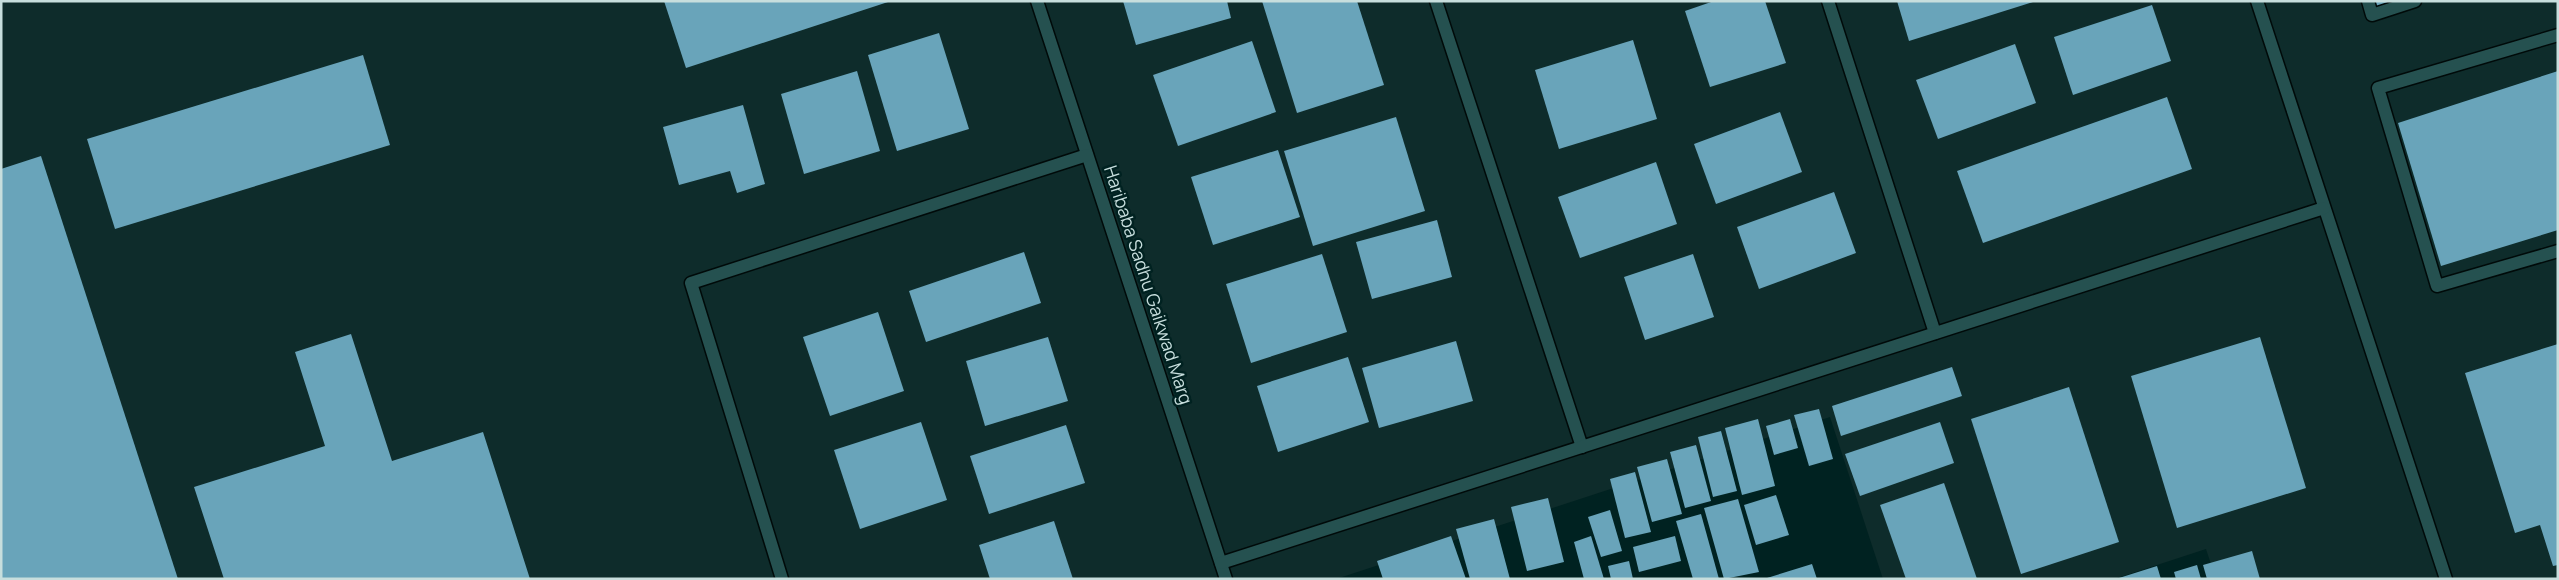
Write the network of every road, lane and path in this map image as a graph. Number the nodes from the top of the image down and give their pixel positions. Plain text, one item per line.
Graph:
1 (1037, 1) edge
2 (1436, 1) edge
3 (1828, 1) edge
4 (2257, 1) edge
5 (2368, 1) edge
6 (2415, 1) edge
7 (2558, 35) edge
8 (1087, 155) junction
9 (2324, 208) junction
10 (2558, 250) edge
11 (1935, 333) junction
12 (1582, 447) junction
13 (1221, 563) junction
14 (782, 579) edge
15 (1226, 579) edge
16 (2446, 579) edge

1 - 8 lane, Haribaba Sadhu Gaikwad Marg
2 - 12 lane
3 - 11 lane
4 - 9 lane
5 - 6 lane
7 - 10 lane
8 - 13 lane, Haribaba Sadhu Gaikwad Marg
8 - 14 lane
9 - 11 lane
9 - 16 lane
11 - 12 lane
12 - 13 lane
13 - 15 lane, Haribaba Sadhu Gaikwad Marg

